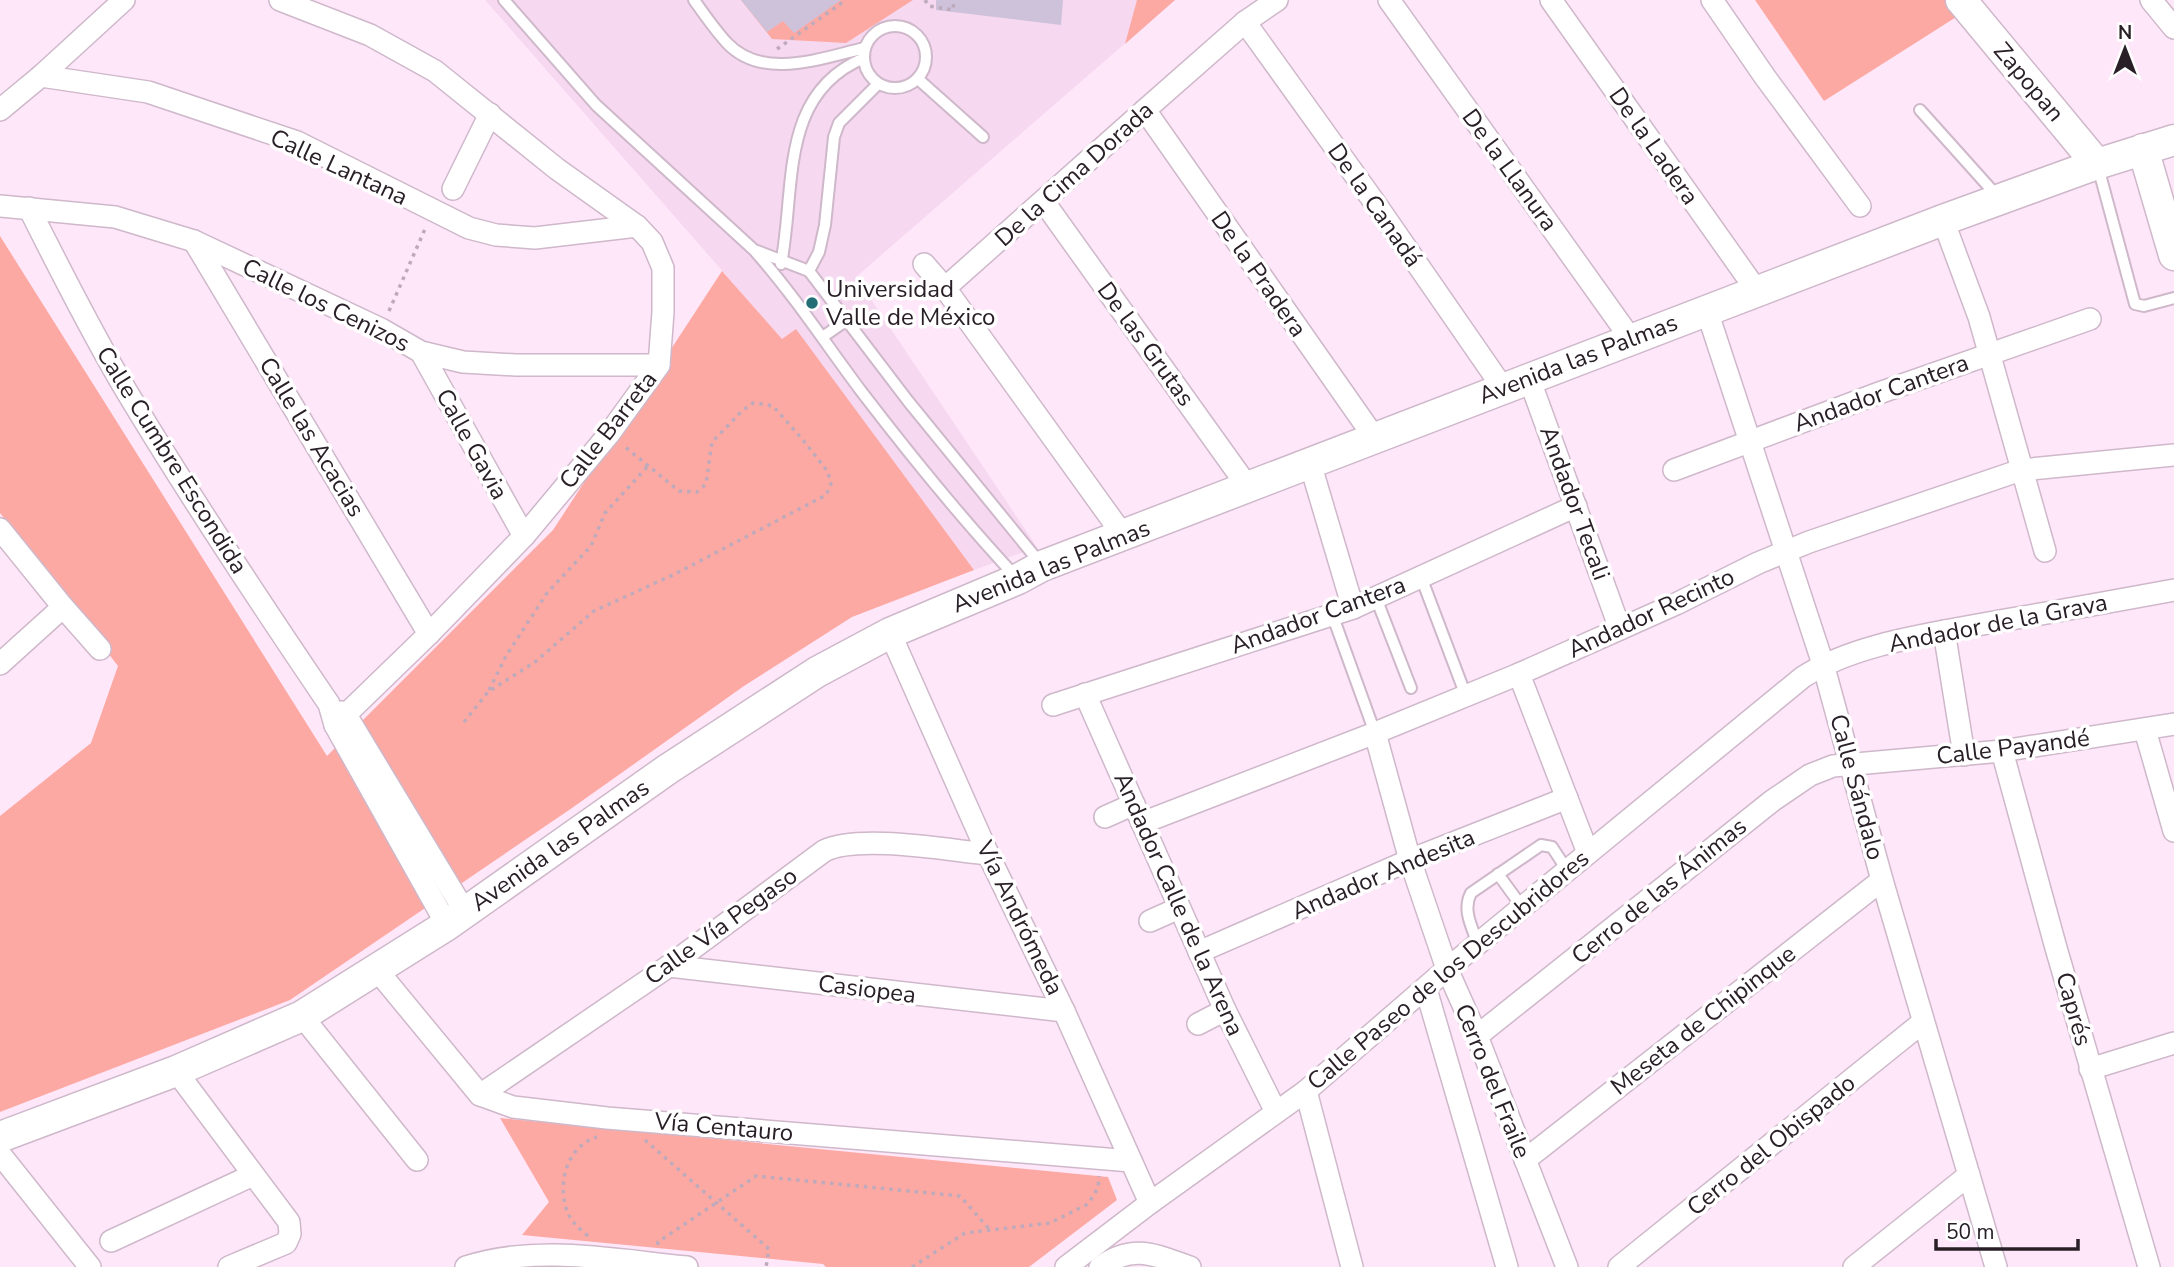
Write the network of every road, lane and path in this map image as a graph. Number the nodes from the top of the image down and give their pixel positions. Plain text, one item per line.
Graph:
1 (124, 0) edge
2 (280, 0) edge
3 (504, 0) edge
4 (694, 0) edge
5 (846, 0) edge
6 (925, 0) edge
7 (954, 0) edge
8 (1277, 0) edge
9 (1389, 0) edge
10 (1551, 0) edge
11 (1712, 0) edge
12 (1961, 0) edge
13 (2151, 0) edge
14 (1245, 22) junction
15 (2174, 28) edge
16 (865, 53) junction
17 (759, 63) junction
18 (41, 76) junction
19 (918, 79) junction
20 (878, 84) junction
21 (0, 110) edge
22 (1144, 110) junction
23 (1920, 110) dead end
24 (490, 114) junction
25 (983, 137) dead end
26 (2174, 139) edge
27 (2143, 149) junction
28 (2097, 164) junction
29 (453, 189) dead end
30 (2000, 199) junction
31 (1044, 202) junction
32 (0, 206) edge
33 (1860, 206) dead end
34 (29, 208) junction
35 (433, 211) junction
36 (1943, 220) junction
37 (637, 226) junction
38 (194, 241) junction
39 (754, 250) junction
40 (2174, 255) edge
41 (782, 260) junction
42 (924, 264) dead end
43 (809, 271) junction
44 (778, 276) junction
45 (945, 288) junction
46 (1757, 291) junction
47 (2174, 298) edge
48 (1707, 310) junction
49 (2090, 319) dead end
50 (847, 320) junction
51 (381, 329) junction
52 (824, 336) junction
53 (1631, 339) junction
54 (421, 352) junction
55 (1988, 353) junction
56 (659, 365) junction
57 (1516, 383) junction
58 (609, 434) junction
59 (1374, 437) junction
60 (1751, 442) junction
61 (2174, 455) edge
62 (1310, 463) junction
63 (648, 466) junction
64 (1674, 470) dead end
65 (2021, 470) junction
66 (1248, 487) junction
67 (1576, 506) junction
68 (0, 529) edge
69 (1123, 535) junction
70 (524, 536) junction
71 (1786, 550) junction
72 (2045, 551) dead end
73 (1030, 572) junction
74 (1421, 577) junction
75 (2174, 590) edge
76 (1376, 598) junction
77 (63, 607) junction
78 (1353, 608) junction
79 (1332, 614) junction
80 (1620, 629) junction
81 (1944, 631) junction
82 (890, 633) junction
83 (429, 634) junction
84 (100, 649) dead end
85 (0, 664) edge
86 (1823, 664) junction
87 (1519, 674) junction
88 (1411, 688) dead end
89 (488, 692) junction
90 (1084, 694) junction
91 (1466, 696) junction
92 (1053, 705) dead end
93 (336, 714) junction
94 (464, 722) dead end
95 (2174, 724) edge
96 (2145, 730) junction
97 (1375, 733) junction
98 (2003, 751) junction
99 (1964, 755) junction
100 (1852, 765) junction
101 (1567, 798) junction
102 (1138, 813) junction
103 (1105, 817) dead end
104 (2174, 831) edge
105 (1587, 853) junction
106 (988, 854) junction
107 (1410, 860) junction
108 (1567, 870) junction
109 (1498, 874) junction
110 (1882, 880) junction
111 (1522, 907) junction
112 (1178, 908) junction
113 (456, 918) junction
114 (1150, 921) dead end
115 (1478, 944) junction
116 (1199, 952) junction
117 (669, 966) junction
118 (1447, 969) junction
119 (377, 971) junction
120 (1426, 989) junction
121 (1225, 1010) junction
122 (1065, 1011) junction
123 (302, 1016) junction
124 (1923, 1022) junction
125 (1198, 1024) dead end
126 (1477, 1036) junction
127 (2174, 1043) edge
128 (2091, 1069) junction
129 (176, 1071) junction
130 (1306, 1091) junction
131 (480, 1095) junction
132 (1276, 1112) junction
133 (607, 1118) junction
134 (646, 1121) junction
135 (0, 1137) edge
136 (0, 1154) edge
137 (1100, 1158) junction
138 (416, 1160) dead end
139 (1525, 1160) junction
140 (1131, 1161) junction
141 (253, 1175) junction
142 (1969, 1175) junction
143 (717, 1203) junction
144 (1150, 1203) junction
145 (990, 1230) junction
146 (111, 1241) dead end
147 (588, 1258) junction
148 (657, 1264) junction
149 (90, 1267) edge
150 (229, 1267) edge
151 (466, 1267) edge
152 (687, 1267) edge
153 (766, 1267) edge
154 (912, 1267) edge
155 (1066, 1267) edge
156 (1100, 1267) edge
157 (1190, 1267) edge
158 (1352, 1267) edge
159 (1507, 1267) edge
160 (1567, 1267) edge
161 (1619, 1267) edge
162 (1854, 1267) edge
163 (1996, 1267) edge
164 (2149, 1267) edge

1 - 18 street
2 - 24 street, Calle Barreta
3 - 39 lane
4 - 17 lane
5 - 17 path
6 - 7 path
8 - 14 street, De la Cima Dorada
9 - 53 street, De la Llanura
10 - 46 street, De la Ladera
11 - 33 street
12 - 28 street, Zapopan
13 - 15 street
14 - 22 street, De la Cima Dorada
14 - 57 street, De la Canadá
16 - 17 lane
16 - 19 lane
16 - 20 lane
16 - 41 lane
18 - 21 street
18 - 35 street, Calle Lantana
19 - 20 lane
19 - 25 lane
20 - 43 lane
22 - 31 street, De la Cima Dorada
22 - 59 street, De la Pradera
23 - 30 lane
24 - 29 street
24 - 37 street, Calle Barreta
26 - 27 street, Avenida las Palmas
27 - 28 street, Avenida las Palmas
27 - 40 street
28 - 30 street, Avenida las Palmas
28 - 47 lane
30 - 36 street, Avenida las Palmas
31 - 45 street, De la Cima Dorada
31 - 66 street, De las Grutas
32 - 34 street, Calle los Cenizos
34 - 38 street, Calle los Cenizos
34 - 93 street, Calle Cumbre Escondida
35 - 37 street, Calle Lantana
35 - 51 path
36 - 46 street, Avenida las Palmas
36 - 55 street
37 - 56 street, Calle Barreta
38 - 51 street, Calle los Cenizos
38 - 83 street, Calle las Acacias
39 - 41 lane
39 - 44 lane
41 - 43 lane
41 - 44 lane
42 - 45 street
43 - 50 lane
44 - 52 lane
45 - 69 street
46 - 48 street, Avenida las Palmas
48 - 53 street, Avenida las Palmas
48 - 60 street, Calle Sándalo
49 - 55 street, Andador Cantera
50 - 52 lane
50 - 73 lane
51 - 54 street, Calle los Cenizos
52 - 73 lane
53 - 57 street, Avenida las Palmas
54 - 56 street, Calle los Cenizos
54 - 70 street, Calle Gavia
55 - 60 street, Andador Cantera
55 - 65 street
56 - 58 street, Calle Barreta
57 - 59 street, Avenida las Palmas
57 - 67 street, Andador Tecali
58 - 63 path
58 - 70 street, Calle Barreta
59 - 62 street, Avenida las Palmas
60 - 64 street, Andador Cantera
60 - 71 street, Calle Sándalo
61 - 65 street, Andador Recinto
62 - 66 street, Avenida las Palmas
62 - 78 street
63 - 89 path
63 - 89 path
65 - 71 street, Andador Recinto
65 - 72 street
66 - 69 street, Avenida las Palmas
67 - 74 street, Andador Cantera
67 - 80 street, Andador Tecali
68 - 77 street
69 - 73 street, Avenida las Palmas
70 - 83 street, Calle Barreta
71 - 80 street, Andador Recinto
71 - 86 street, Calle Sándalo
73 - 82 street, Avenida las Palmas
74 - 76 street, Andador Cantera
74 - 91 lane
75 - 81 street, Andador de la Grava
76 - 78 street, Andador Cantera
76 - 88 lane
77 - 84 street
77 - 85 street
78 - 79 street, Andador Cantera
79 - 90 street, Andador Cantera
79 - 97 lane
80 - 87 street, Andador Recinto
81 - 86 street, Andador de la Grava
81 - 99 street
82 - 106 street, Vía Andrómeda
82 - 113 street, Avenida las Palmas
83 - 93 street, Calle Barreta
86 - 100 street, Calle Sándalo
86 - 105 street, Calle Paseo de los Descubridores
87 - 91 street, Andador Recinto
87 - 101 street
89 - 94 path
90 - 92 street, Andador Cantera
90 - 102 street, Andador Calle de la Arena
91 - 97 street, Andador Recinto
93 - 113 street, Calle Cumbre Escondida
95 - 96 street, Calle Payandé
96 - 98 street, Calle Payandé
96 - 104 street
97 - 102 street, Andador Recinto
97 - 107 street, Cerro del Fraile
98 - 99 street, Calle Payandé
98 - 128 street, Caprés
99 - 100 street, Calle Payandé
100 - 110 street, Calle Sándalo
100 - 126 street, Cerro de las Ánimas
101 - 105 street
101 - 107 street, Andador Andesita
102 - 103 street, Andador Recinto
102 - 112 street, Andador Calle de la Arena
105 - 108 street, Calle Paseo de los Descubridores
106 - 117 street, Calle Vía Pegaso
106 - 122 street, Vía Andrómeda
107 - 116 street, Andador Andesita
107 - 118 street, Cerro del Fraile
108 - 109 lane
108 - 111 street, Calle Paseo de los Descubridores
109 - 111 lane
109 - 115 lane
110 - 124 street, Calle Sándalo
110 - 139 street, Meseta de Chipinque
111 - 115 street, Calle Paseo de los Descubridores
112 - 114 street
112 - 116 street, Andador Calle de la Arena
113 - 119 street, Avenida las Palmas
115 - 118 street, Calle Paseo de los Descubridores
116 - 121 street, Andador Calle de la Arena
117 - 122 street, Casiopea
117 - 131 street, Calle Vía Pegaso
118 - 120 street, Calle Paseo de los Descubridores
118 - 126 street, Cerro del Fraile
119 - 123 street, Avenida las Palmas
119 - 131 street
120 - 130 street, Calle Paseo de los Descubridores
120 - 159 street
121 - 125 street
121 - 132 street, Andador Calle de la Arena
122 - 140 street, Vía Andrómeda
123 - 129 street, Avenida las Palmas
123 - 138 street
124 - 142 street, Calle Sándalo
124 - 161 street, Cerro del Obispado
126 - 139 street, Cerro del Fraile
127 - 128 street
128 - 164 street, Caprés
129 - 135 street, Avenida las Palmas
129 - 141 street
130 - 132 street, Calle Paseo de los Descubridores
130 - 158 street
131 - 133 street, Vía Centauro
132 - 144 street, Calle Paseo de los Descubridores
133 - 134 street, Vía Centauro
133 - 147 path
134 - 137 street, Vía Centauro
134 - 143 path
136 - 149 street
137 - 140 street, Vía Centauro
137 - 145 path
139 - 160 street, Cerro del Fraile
140 - 144 street, Vía Andrómeda
141 - 146 street
141 - 150 street
142 - 162 street
142 - 163 street, Calle Sándalo
143 - 145 path
143 - 148 path
143 - 153 path
144 - 155 street, Calle Paseo de los Descubridores
145 - 154 path
147 - 148 street
147 - 151 street
148 - 152 street
156 - 157 street

